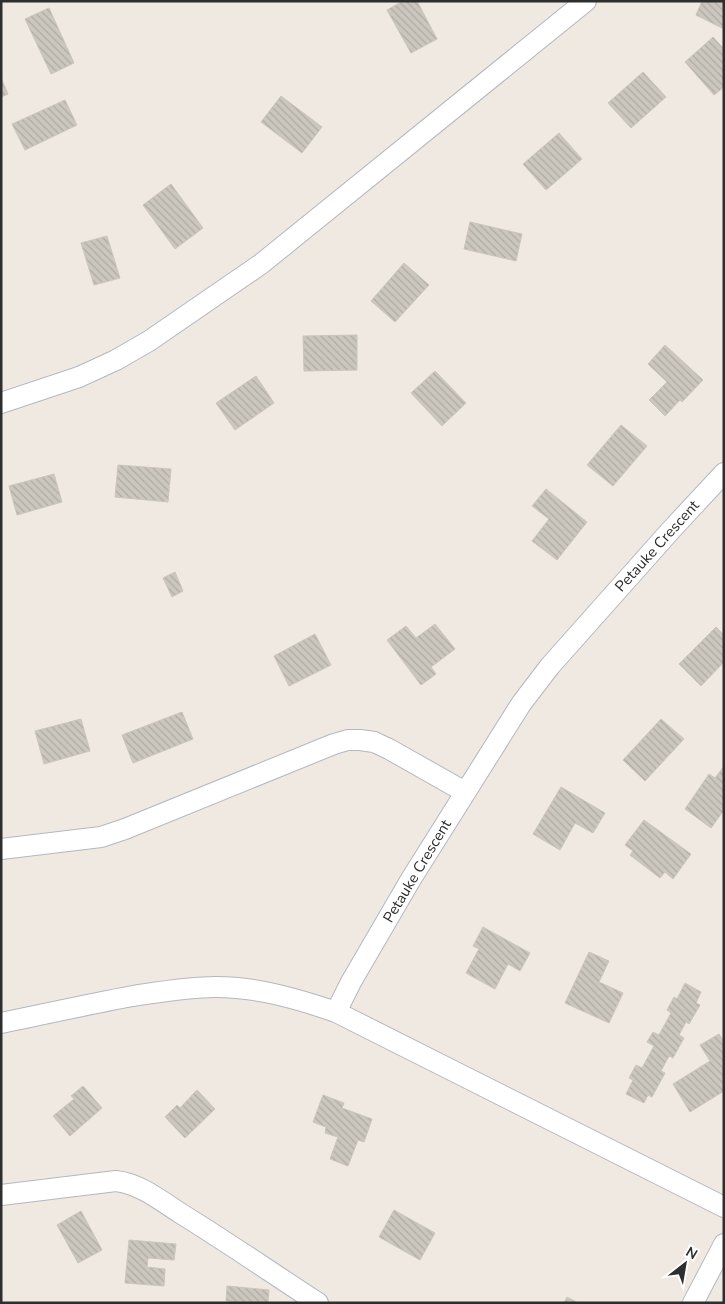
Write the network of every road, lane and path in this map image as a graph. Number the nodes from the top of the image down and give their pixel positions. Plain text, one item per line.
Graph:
1 (586, 1) edge
2 (1, 403) edge
3 (724, 473) edge
4 (465, 792) junction
5 (1, 849) edge
6 (336, 1012) junction
7 (1, 1023) edge
8 (1, 1195) edge
9 (724, 1207) edge
10 (724, 1244) edge
11 (318, 1303) edge
12 (693, 1303) edge

1 - 2 street
3 - 4 street, Petauke Crescent
4 - 5 street
4 - 6 street, Petauke Crescent
6 - 7 street
6 - 9 street
8 - 11 street
10 - 12 street

